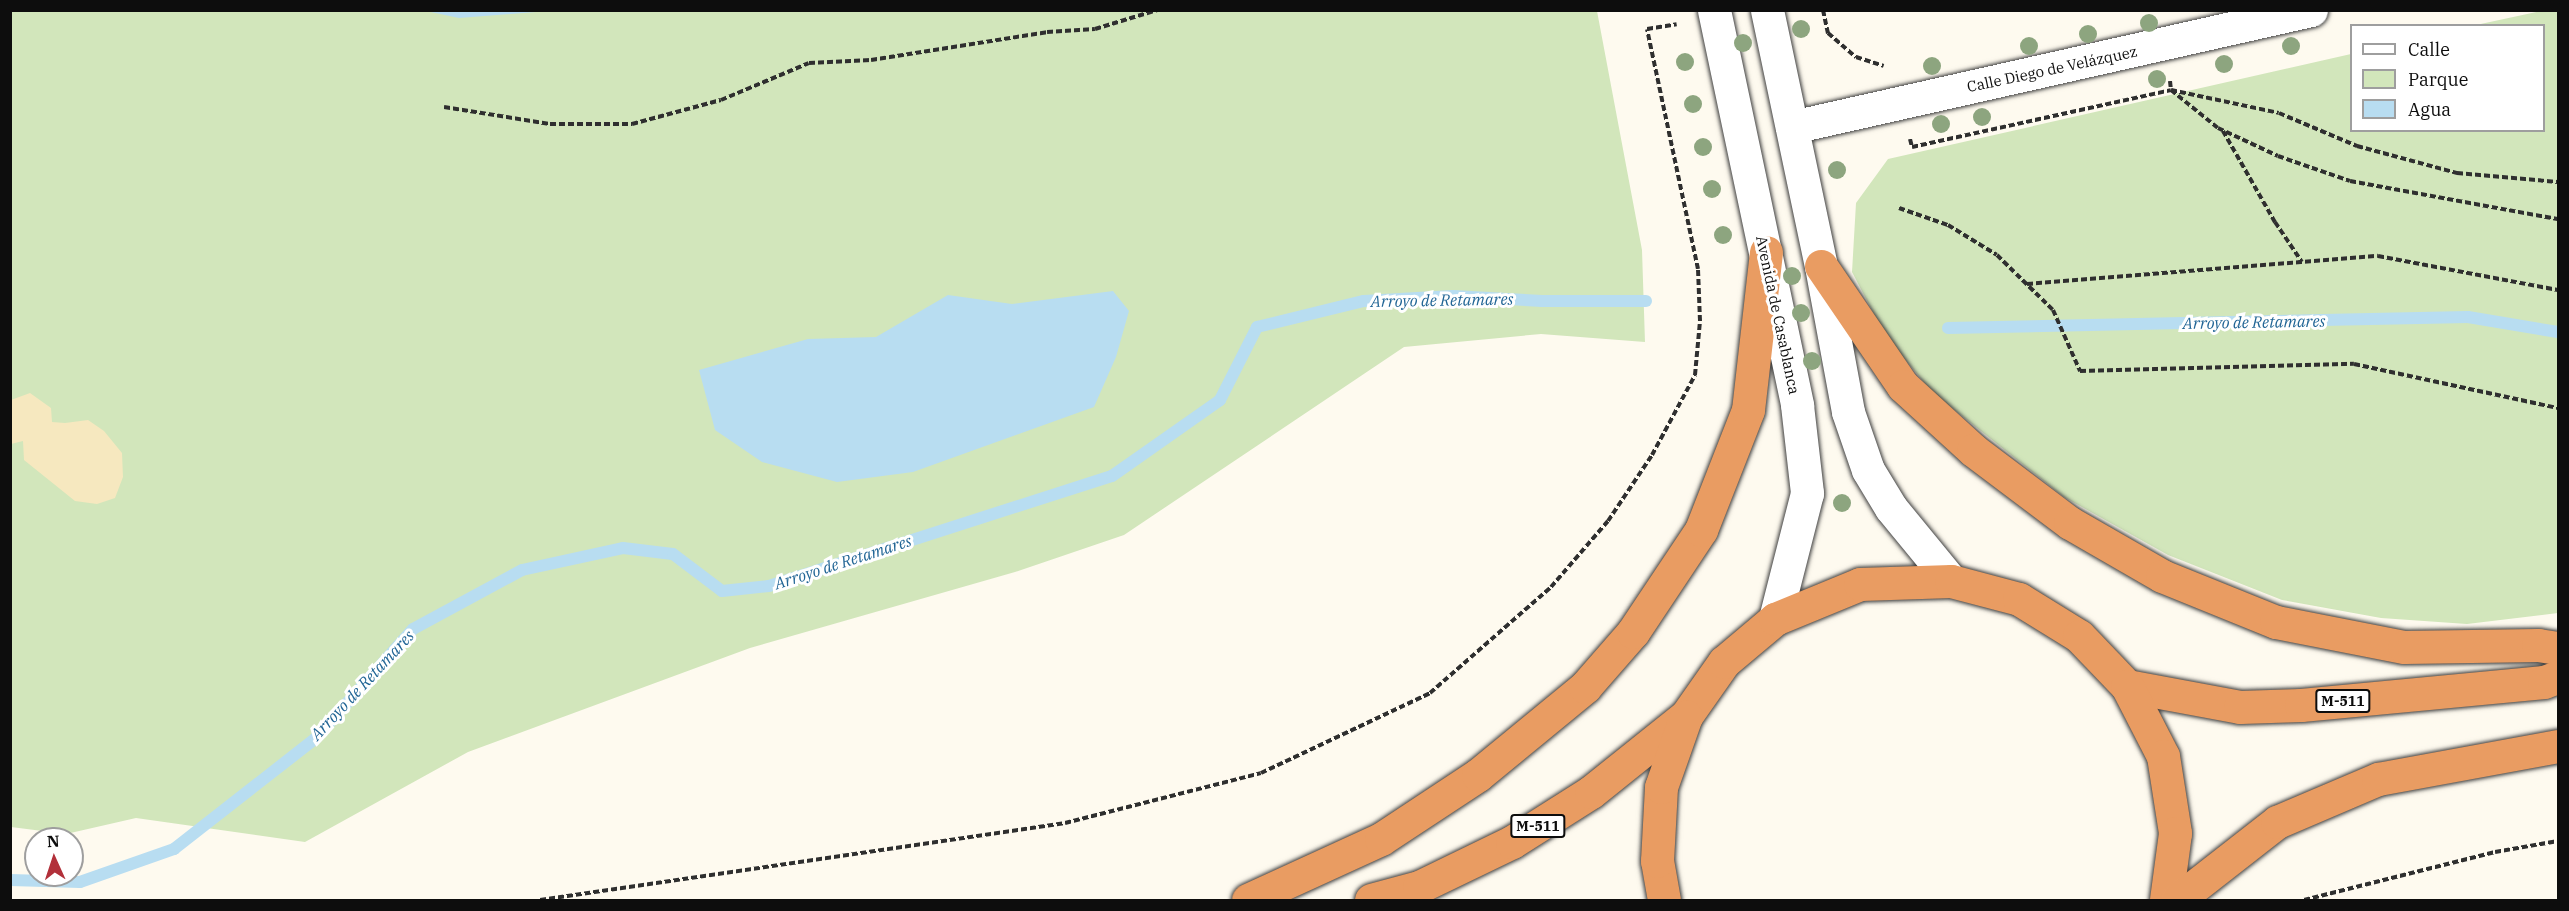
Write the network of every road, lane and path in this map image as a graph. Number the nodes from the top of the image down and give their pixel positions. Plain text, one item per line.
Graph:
1 (1157, 10) edge
2 (1714, 10) edge
3 (1767, 10) edge
4 (1823, 10) edge
5 (2311, 10) edge
6 (1677, 24) dead end
7 (2170, 81) dead end
8 (2171, 90) junction
9 (1903, 100) junction
10 (444, 107) dead end
11 (1792, 127) junction
12 (2223, 131) junction
13 (2559, 182) edge
14 (1899, 208) dead end
15 (2559, 219) edge
16 (1766, 252) junction
17 (2302, 262) junction
18 (1821, 266) junction
19 (2026, 284) junction
20 (2559, 290) edge
21 (2559, 408) edge
22 (1951, 580) junction
23 (1775, 619) junction
24 (2559, 648) edge
25 (2559, 677) edge
26 (2127, 686) junction
27 (1686, 716) junction
28 (2559, 746) edge
29 (2559, 841) edge
30 (540, 900) edge
31 (1248, 900) edge
32 (1371, 900) edge
33 (1664, 900) edge
34 (2166, 900) edge
35 (2177, 900) edge
36 (2304, 900) edge

1 - 10 path
2 - 16 street, Avenida de Casablanca
3 - 11 street
4 - 9 path
5 - 9 street, Calle Diego de Velázquez
6 - 30 path
7 - 8 path
8 - 9 path
8 - 12 path
8 - 13 path
9 - 11 street, Calle Diego de Velázquez
11 - 18 street
12 - 15 path
12 - 17 path
14 - 19 path
16 - 23 street, Avenida de Casablanca
16 - 31 highway
17 - 19 path
17 - 20 path
18 - 22 street
18 - 24 highway
19 - 21 path
22 - 23 highway, M-511
22 - 26 highway, M-511
23 - 27 highway, M-511
25 - 26 highway, M-511
26 - 34 highway, M-511
27 - 32 highway, M-511
27 - 33 highway, M-511
28 - 35 highway
29 - 36 path

